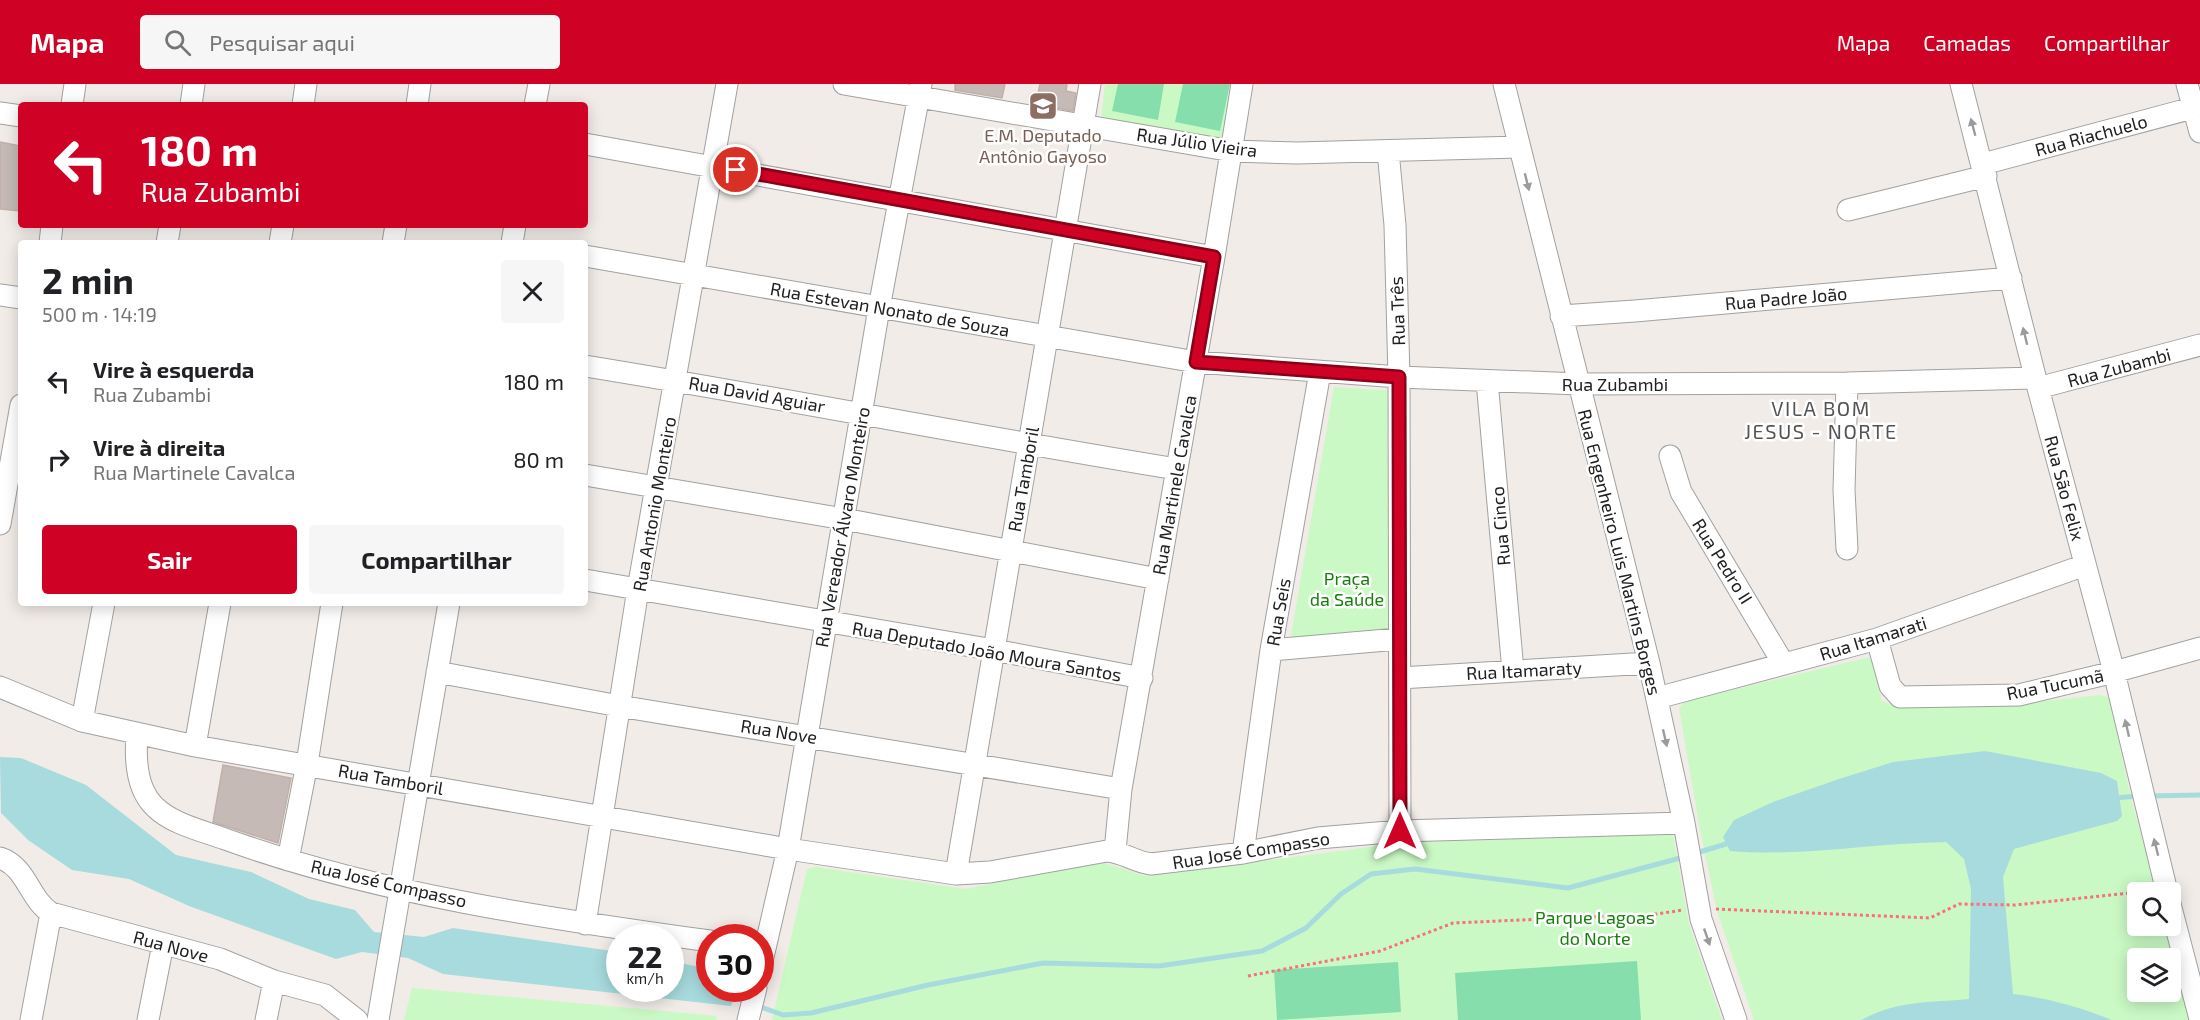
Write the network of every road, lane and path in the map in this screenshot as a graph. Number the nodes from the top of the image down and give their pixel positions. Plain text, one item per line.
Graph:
1 (75, 84) edge
2 (194, 84) edge
3 (306, 84) edge
4 (420, 84) edge
5 (539, 84) edge
6 (727, 84) edge
7 (844, 84) edge
8 (1090, 84) edge
9 (1242, 84) edge
10 (1504, 84) edge
11 (1961, 84) edge
12 (2187, 84) edge
13 (920, 91) edge
14 (72, 102) edge
15 (191, 102) edge
16 (303, 102) edge
17 (417, 102) edge
18 (536, 102) edge
19 (2197, 106) edge
20 (0, 113) edge
21 (18, 116) edge
22 (1083, 125) junction
23 (2200, 132) edge
24 (588, 144) edge
25 (1519, 147) junction
26 (1232, 151) junction
27 (1388, 151) junction
28 (713, 165) junction
29 (1984, 170) junction
30 (899, 199) junction
31 (1848, 210) dead end
32 (1066, 230) junction
33 (588, 256) edge
34 (1214, 257) junction
35 (695, 274) junction
36 (2011, 278) junction
37 (0, 295) edge
38 (18, 298) edge
39 (879, 308) junction
40 (1561, 316) junction
41 (1047, 335) junction
42 (2200, 345) edge
43 (1196, 362) junction
44 (588, 366) edge
45 (1320, 372) junction
46 (1399, 377) junction
47 (676, 381) junction
48 (1486, 381) junction
49 (1847, 383) junction
50 (2037, 383) junction
51 (1579, 384) junction
52 (863, 412) junction
53 (18, 425) edge
54 (1029, 445) junction
55 (1670, 456) dead end
56 (1177, 469) junction
57 (588, 475) edge
58 (9, 485) edge
59 (658, 487) junction
60 (844, 519) junction
61 (0, 524) edge
62 (1846, 549) dead end
63 (1011, 550) junction
64 (2085, 565) junction
65 (1158, 579) junction
66 (588, 581) edge
67 (638, 589) junction
68 (103, 606) edge
69 (219, 606) edge
70 (332, 606) edge
71 (448, 606) edge
72 (826, 623) junction
73 (1398, 639) junction
74 (1877, 639) junction
75 (2200, 648) edge
76 (994, 650) junction
77 (1271, 650) junction
78 (1649, 663) junction
79 (1783, 663) junction
80 (1513, 671) junction
81 (437, 672) junction
82 (2114, 672) junction
83 (1142, 678) junction
84 (1400, 678) junction
85 (0, 687) edge
86 (1657, 698) junction
87 (619, 706) junction
88 (82, 721) junction
89 (137, 735) junction
90 (807, 736) junction
91 (195, 746) junction
92 (973, 763) junction
93 (307, 764) junction
94 (417, 783) junction
95 (1121, 789) junction
96 (602, 815) junction
97 (1686, 830) junction
98 (1400, 831) junction
99 (788, 849) junction
100 (1115, 851) junction
101 (1243, 853) junction
102 (0, 858) edge
103 (288, 860) junction
104 (956, 874) junction
105 (2165, 882) edge
106 (400, 888) junction
107 (2127, 898) edge
108 (1699, 908) junction
109 (51, 913) junction
110 (585, 924) junction
111 (769, 924) edge
112 (2179, 936) edge
113 (696, 939) edge
114 (163, 944) junction
115 (1248, 976) dead end
116 (274, 981) junction
117 (752, 1002) edge
118 (2199, 1010) edge
119 (31, 1020) edge
120 (148, 1020) edge
121 (267, 1020) edge
122 (357, 1020) edge
123 (378, 1020) edge
124 (748, 1020) edge
125 (1736, 1020) edge

1 - 14 street
2 - 15 street
3 - 16 street
4 - 17 street
5 - 18 street
6 - 28 street, Rua Antonio Monteiro
7 - 13 street, Rua Júlio Vieira
8 - 22 street, Rua Tamboril
9 - 26 street, Rua Martinele Cavalca
10 - 25 street, Rua Engenheiro Luis Martins Borges
29 -> 11 street, Rua São Felix
12 - 19 street
13 - 22 street, Rua Júlio Vieira
13 - 30 street, Rua Vereador Álvaro Monteiro
19 - 23 street
19 - 29 street, Rua Riachuelo
20 - 21 street
22 - 26 street, Rua Júlio Vieira
22 - 32 street, Rua Tamboril
24 - 28 street
25 - 27 street, Rua Júlio Vieira
25 -> 40 street, Rua Engenheiro Luis Martins Borges
26 - 27 street, Rua Júlio Vieira
26 - 34 street, Rua Martinele Cavalca
27 - 46 street, Rua Três
28 - 30 street
28 - 35 street, Rua Antonio Monteiro
29 - 31 street, Rua Riachuelo
29 - 36 street, Rua São Felix
30 - 32 street
30 - 39 street, Rua Vereador Álvaro Monteiro
32 - 34 street
32 - 41 street, Rua Tamboril
33 - 35 street, Rua Estevan Nonato de Souza
34 - 43 street, Rua Martinele Cavalca
35 - 39 street, Rua Estevan Nonato de Souza
35 - 47 street, Rua Antonio Monteiro
36 - 40 street, Rua Padre João
50 -> 36 street, Rua São Felix
37 - 38 street
39 - 41 street, Rua Estevan Nonato de Souza
39 - 52 street, Rua Vereador Álvaro Monteiro
40 - 51 street, Rua Engenheiro Luis Martins Borges
41 - 43 street, Rua Estevan Nonato de Souza
41 - 54 street, Rua Tamboril
42 - 50 street, Rua Zubambi
43 - 45 street, Rua Zubambi
43 - 56 street, Rua Martinele Cavalca
44 - 47 street, Rua David Aguiar
45 - 46 street, Rua Zubambi
45 - 77 street, Rua Seis
46 - 48 street, Rua Zubambi
46 - 73 street, Rua Três
47 - 52 street, Rua David Aguiar
47 - 59 street, Rua Antonio Monteiro
48 - 51 street, Rua Zubambi
48 - 80 street, Rua Cinco
49 - 50 street, Rua Zubambi
49 - 51 street, Rua Zubambi
49 - 62 street
50 - 64 street, Rua São Felix
51 - 78 street, Rua Engenheiro Luis Martins Borges
52 - 54 street, Rua David Aguiar
52 - 60 street, Rua Vereador Álvaro Monteiro
53 - 58 street
54 - 56 street, Rua David Aguiar
54 - 63 street, Rua Tamboril
55 - 79 street, Rua Pedro II
56 - 65 street, Rua Martinele Cavalca
57 - 59 street
58 - 61 street
59 - 60 street
59 - 67 street, Rua Antonio Monteiro
60 - 63 street
60 - 72 street, Rua Vereador Álvaro Monteiro
63 - 65 street
63 - 76 street, Rua Tamboril
64 - 74 street, Rua Itamarati
64 - 82 street, Rua São Felix
65 - 83 street, Rua Martinele Cavalca
66 - 67 street, Rua Deputado João Moura Santos
67 - 72 street, Rua Deputado João Moura Santos
67 - 87 street, Rua Antonio Monteiro
68 - 88 street
69 - 91 street
70 - 93 street
71 - 81 street
72 - 76 street, Rua Deputado João Moura Santos
72 - 90 street, Rua Vereador Álvaro Monteiro
73 - 77 street
73 - 84 street, Rua Três
74 - 79 street, Rua Itamarati
74 - 82 street, Rua Tucumã
75 - 82 street, Rua Tucumã
76 - 83 street, Rua Deputado João Moura Santos
76 - 92 street, Rua Tamboril
77 - 101 street, Rua Seis
78 - 80 street, Rua Itamaraty
78 - 86 street, Rua Engenheiro Luis Martins Borges
79 - 86 street, Rua Itamarati
80 - 84 street, Rua Itamaraty
81 - 87 street, Rua Nove
81 - 94 street
105 -> 82 street, Rua São Felix
83 - 95 street, Rua Martinele Cavalca
84 - 98 street, Rua Três
85 - 88 street, Rua Tamboril
86 -> 97 street, Rua Engenheiro Luis Martins Borges
87 - 90 street, Rua Nove
87 - 96 street, Rua Antonio Monteiro
88 - 89 street, Rua Tamboril
89 - 91 street, Rua Tamboril
89 - 103 street, Rua José Compasso
90 - 92 street, Rua Nove
90 - 99 street, Rua Vereador Álvaro Monteiro
91 - 93 street, Rua Tamboril
92 - 95 street, Rua Nove
92 - 104 street, Rua Tamboril
93 - 94 street, Rua Tamboril
93 - 103 street
94 - 96 street, Rua Tamboril
94 - 106 street
95 - 100 street, Rua Martinele Cavalca
96 - 99 street, Rua Tamboril
96 - 110 street, Rua Antonio Monteiro
97 - 98 street, Rua José Compasso
97 - 108 street, Rua Engenheiro Luis Martins Borges
98 - 101 street, Rua José Compasso
99 - 104 street
99 - 111 street, Rua Vereador Álvaro Monteiro
100 - 101 street, Rua José Compasso
100 - 104 street
102 - 109 street
103 - 106 street, Rua José Compasso
106 - 110 street, Rua José Compasso
106 - 123 street
107 - 108 path
108 - 115 path
108 -> 125 street, Rua Engenheiro Luis Martins Borges
109 - 114 street, Rua Nove
109 - 119 street
110 - 113 street, Rua José Compasso
112 - 118 street, Rua São Felix
114 - 116 street, Rua Nove
114 - 120 street
116 - 121 street
116 - 122 street, Rua Nove
117 - 124 street

